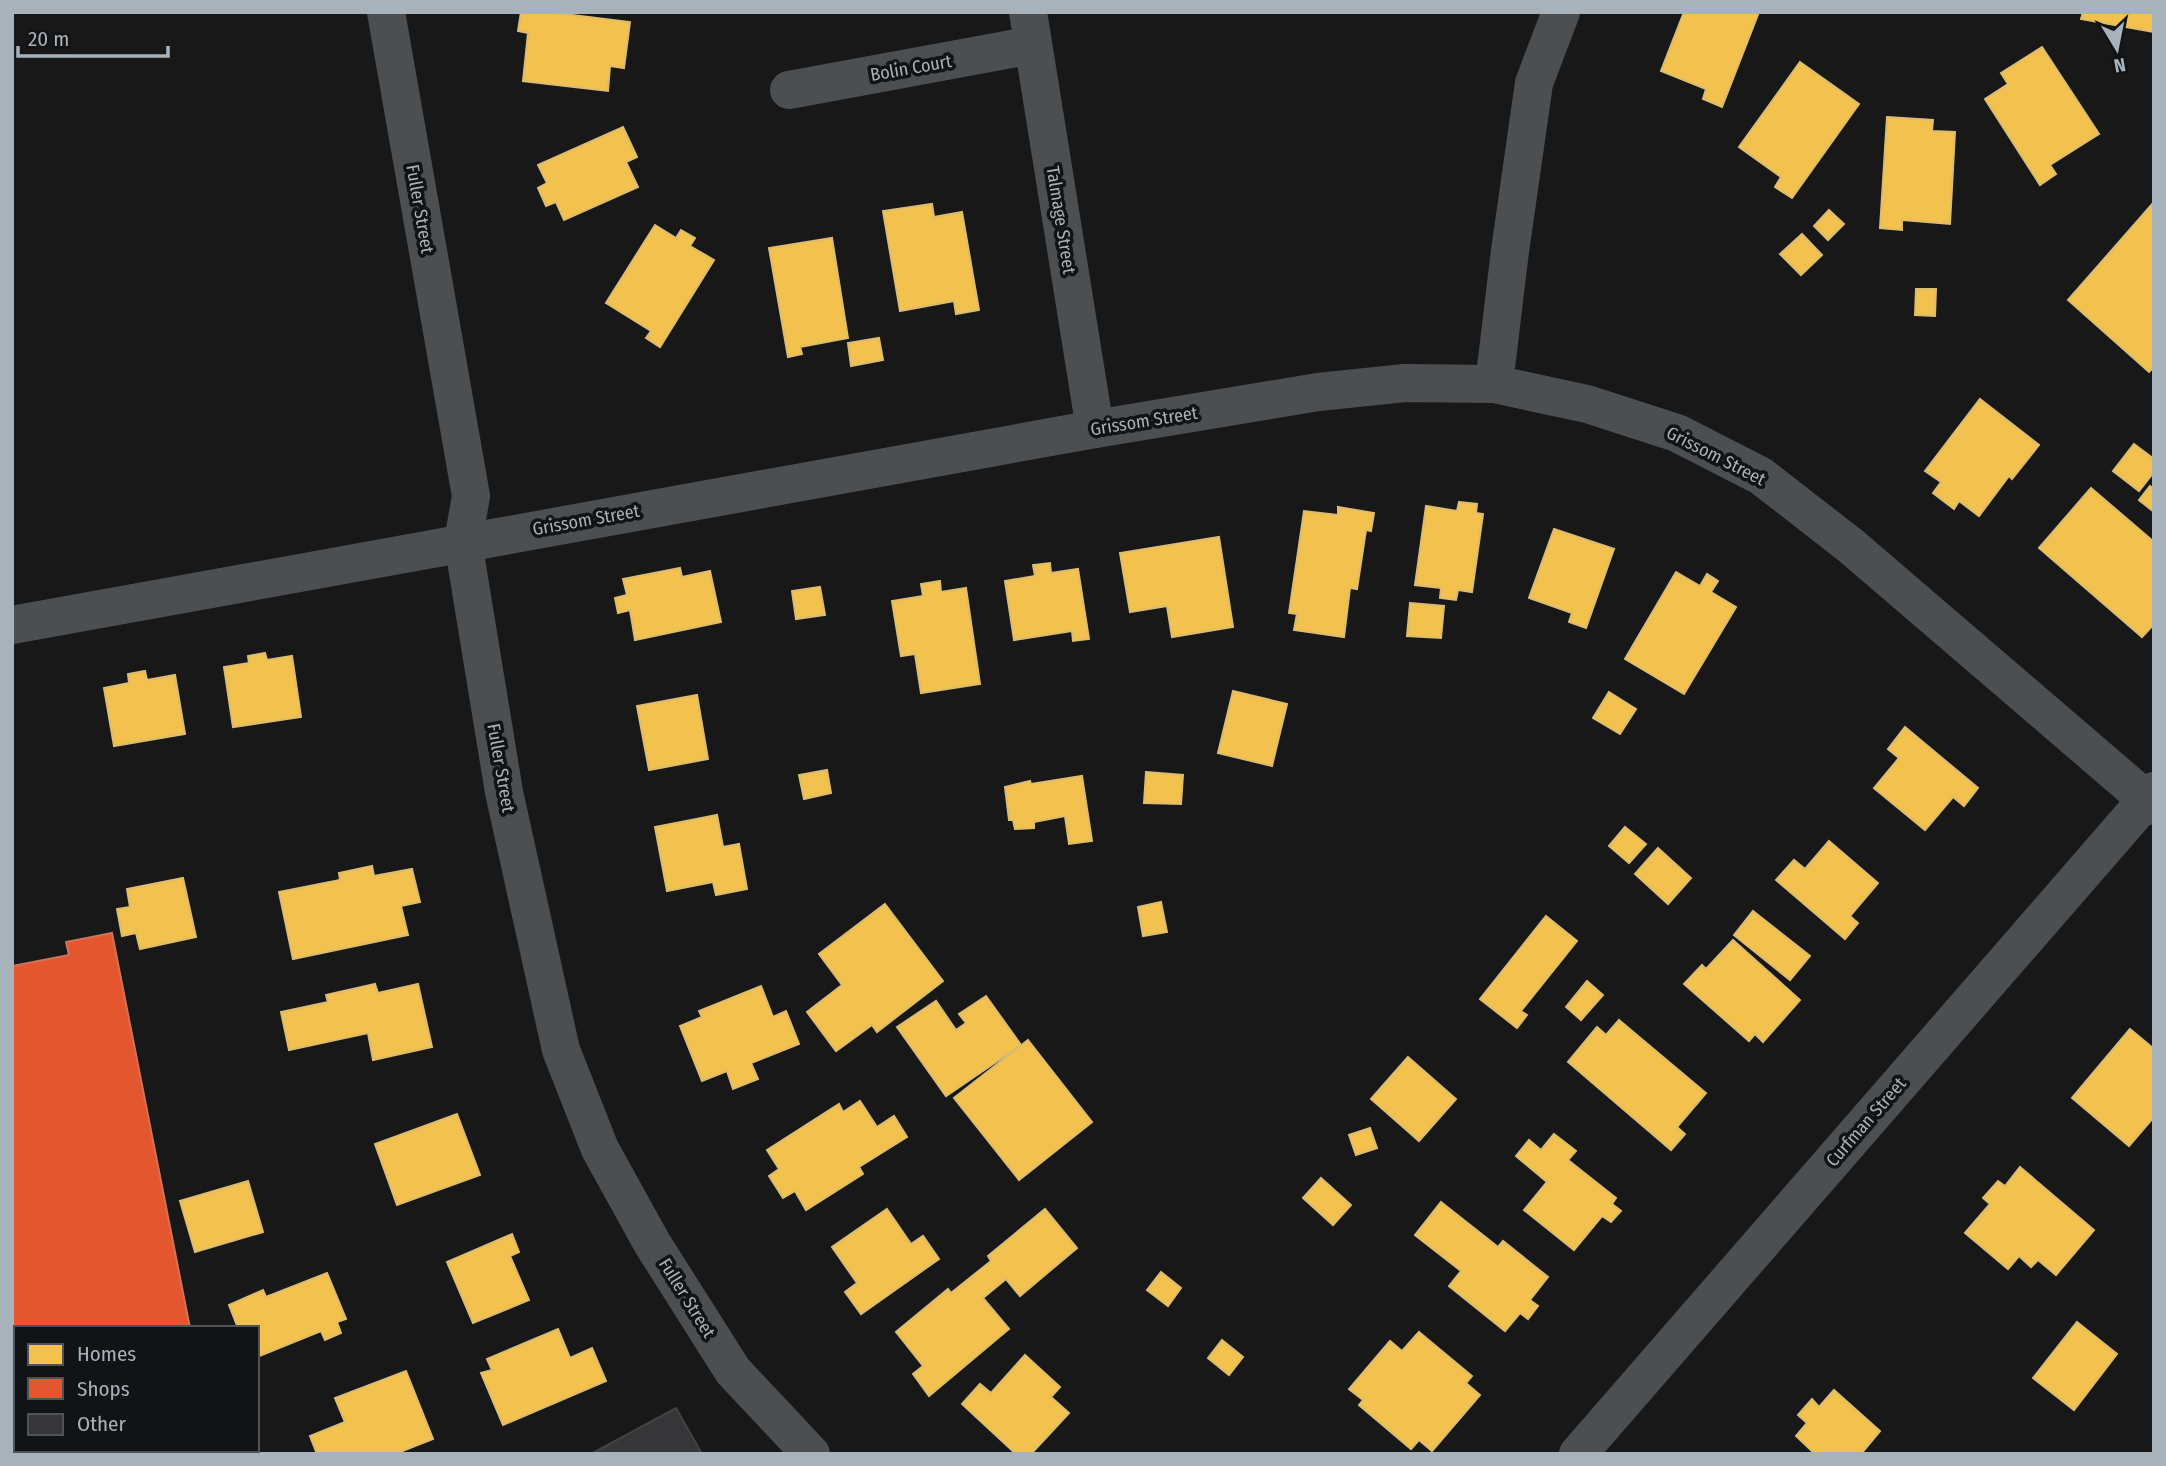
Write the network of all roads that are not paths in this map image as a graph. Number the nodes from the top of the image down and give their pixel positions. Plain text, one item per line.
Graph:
1 (386, 12) edge
2 (1561, 12) edge
3 (1031, 29) edge
4 (789, 90) dead end
5 (1494, 384) junction
6 (1095, 429) junction
7 (463, 542) junction
8 (12, 625) edge
9 (2151, 799) edge
10 (811, 1454) edge
11 (1578, 1454) edge

1 - 7 street, Fuller Street
2 - 5 street
3 - 4 street, Bolin Court
3 - 6 street, Talmage Street
5 - 6 street, Grissom Street
5 - 9 street, Grissom Street
6 - 7 street, Grissom Street
7 - 8 street, Grissom Street
7 - 10 street, Fuller Street
9 - 11 street, Curfman Street

